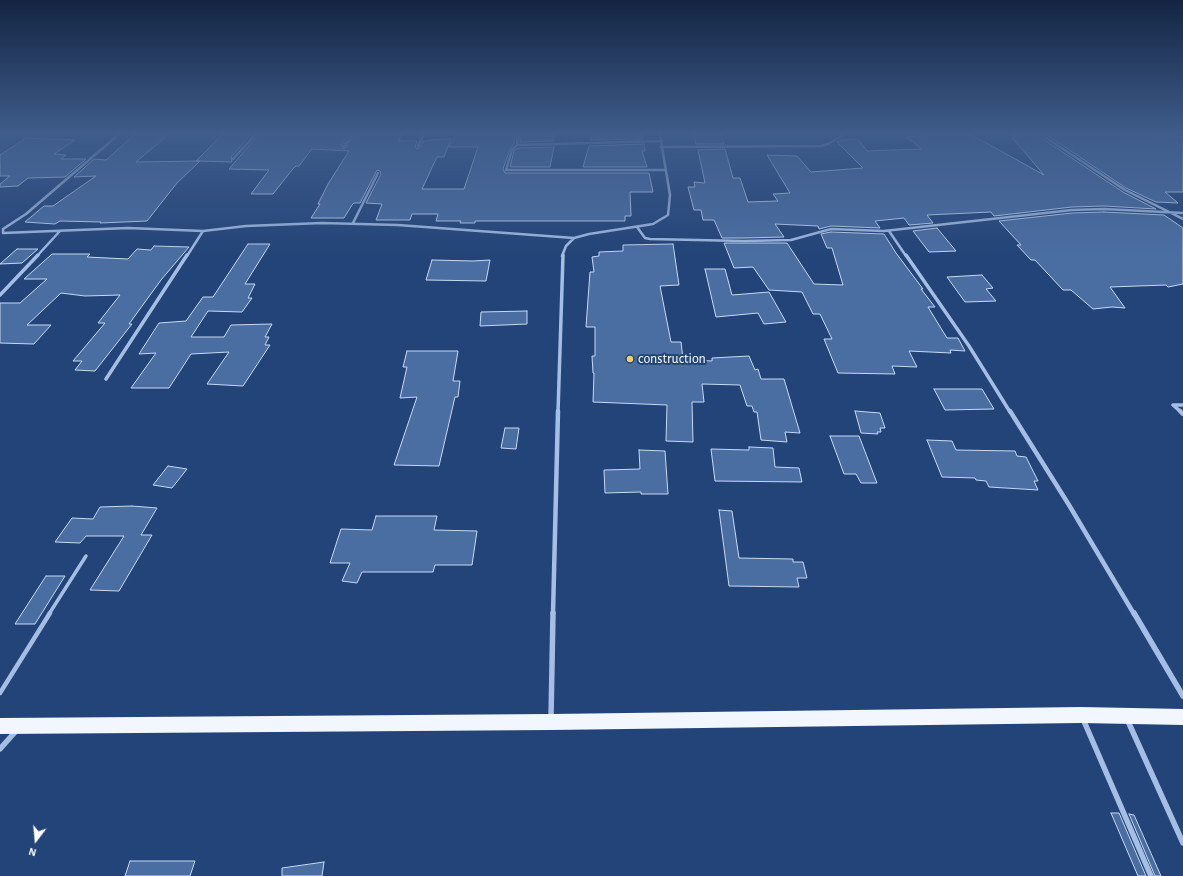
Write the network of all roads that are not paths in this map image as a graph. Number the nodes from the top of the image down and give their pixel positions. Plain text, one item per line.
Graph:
1 (70, 176) edge
2 (377, 176) edge
3 (666, 176) edge
4 (1104, 176) edge
5 (1173, 213) junction
6 (1183, 213) edge
7 (1183, 219) edge
8 (354, 224) junction
9 (637, 227) junction
10 (60, 231) junction
11 (203, 231) junction
12 (889, 231) junction
13 (574, 238) junction
14 (0, 295) edge
15 (106, 378) dead end
16 (1183, 405) edge
17 (1183, 414) edge
18 (86, 556) dead end
19 (0, 694) edge
20 (1183, 696) edge
21 (1081, 715) junction
22 (1126, 717) junction
23 (1183, 717) edge
24 (551, 722) junction
25 (0, 726) edge
26 (20, 726) junction
27 (0, 749) edge
28 (1183, 842) edge
29 (1151, 876) edge

1 - 10 street
2 - 8 street
3 - 9 street
4 - 5 street
5 - 6 street
5 - 7 street
5 - 12 street
8 - 11 street
8 - 13 street
9 - 12 street
9 - 13 street
10 - 11 street
10 - 14 street
11 - 15 street
12 - 20 street
13 - 24 street
16 - 17 street
18 - 19 lane
21 - 22 highway
21 - 24 highway
21 - 29 street
22 - 23 highway
22 - 28 street
24 - 26 highway
25 - 26 highway
26 - 27 street

